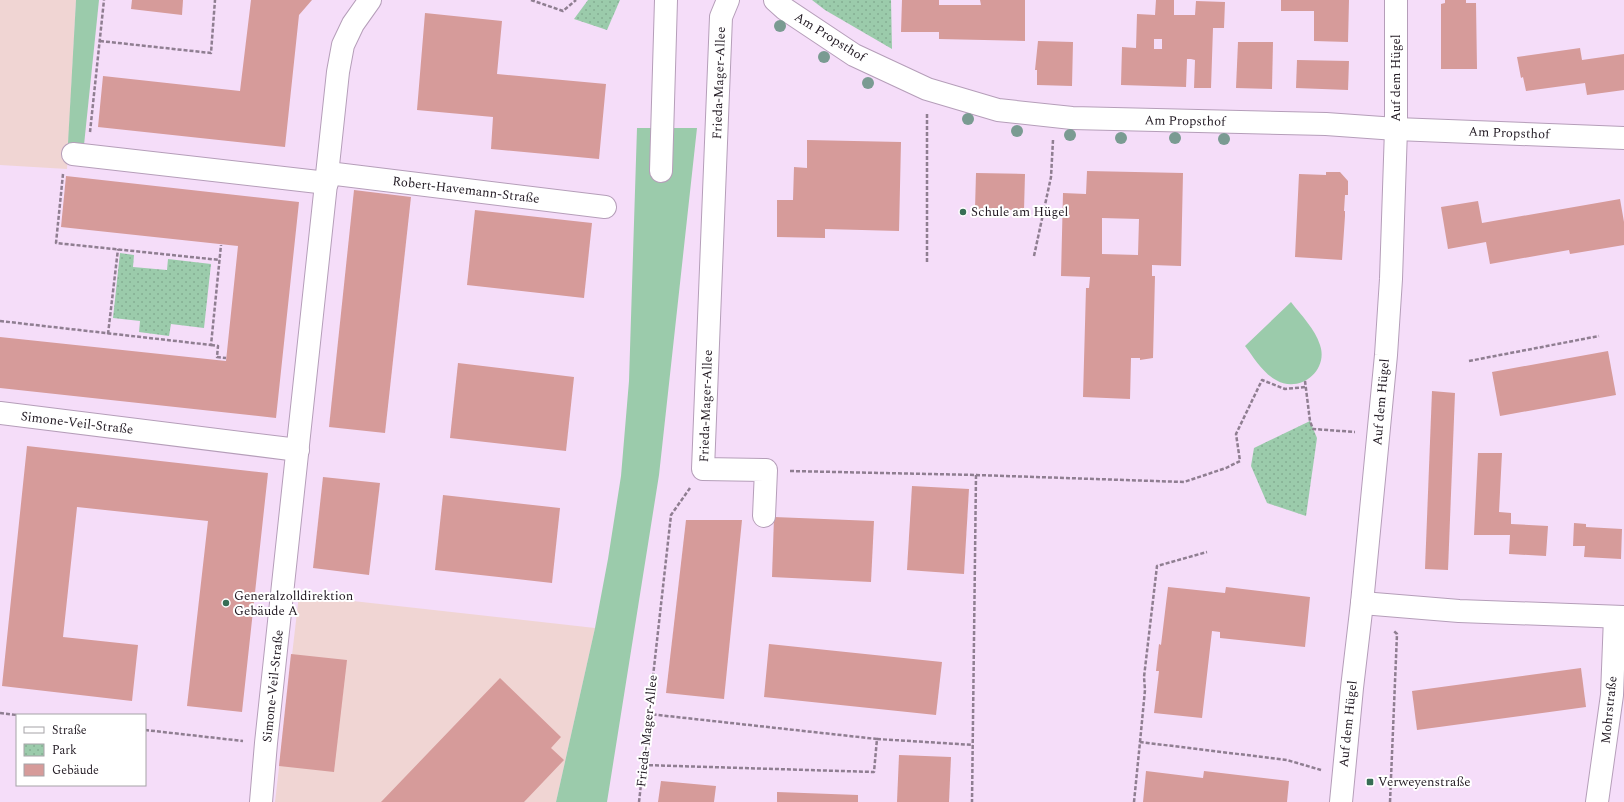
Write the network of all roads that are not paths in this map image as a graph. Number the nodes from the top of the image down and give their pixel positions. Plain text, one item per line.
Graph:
1 (370, 0) edge
2 (666, 0) edge
3 (728, 0) edge
4 (775, 0) edge
5 (1396, 0) edge
6 (1396, 129) junction
7 (1624, 138) edge
8 (80, 155) road end
9 (661, 171) dead end
10 (327, 178) junction
11 (604, 207) dead end
12 (0, 413) edge
13 (298, 450) junction
14 (764, 516) dead end
15 (1362, 603) junction
16 (1619, 617) edge
17 (261, 802) edge
18 (1341, 802) edge
19 (1597, 802) edge

1 - 10 street
2 - 9 street
3 - 14 street, Frieda-Mager-Allee
4 - 6 street, Am Propsthof
5 - 6 street, Auf dem Hügel
6 - 7 street, Am Propsthof
6 - 15 street, Auf dem Hügel
8 - 10 street, Robert-Havemann-Straße
10 - 11 street, Robert-Havemann-Straße
10 - 13 street, Simone-Veil-Straße
12 - 13 street, Simone-Veil-Straße
13 - 17 street, Simone-Veil-Straße
15 - 16 street
15 - 18 street, Auf dem Hügel
16 - 19 street, Mohrstraße

